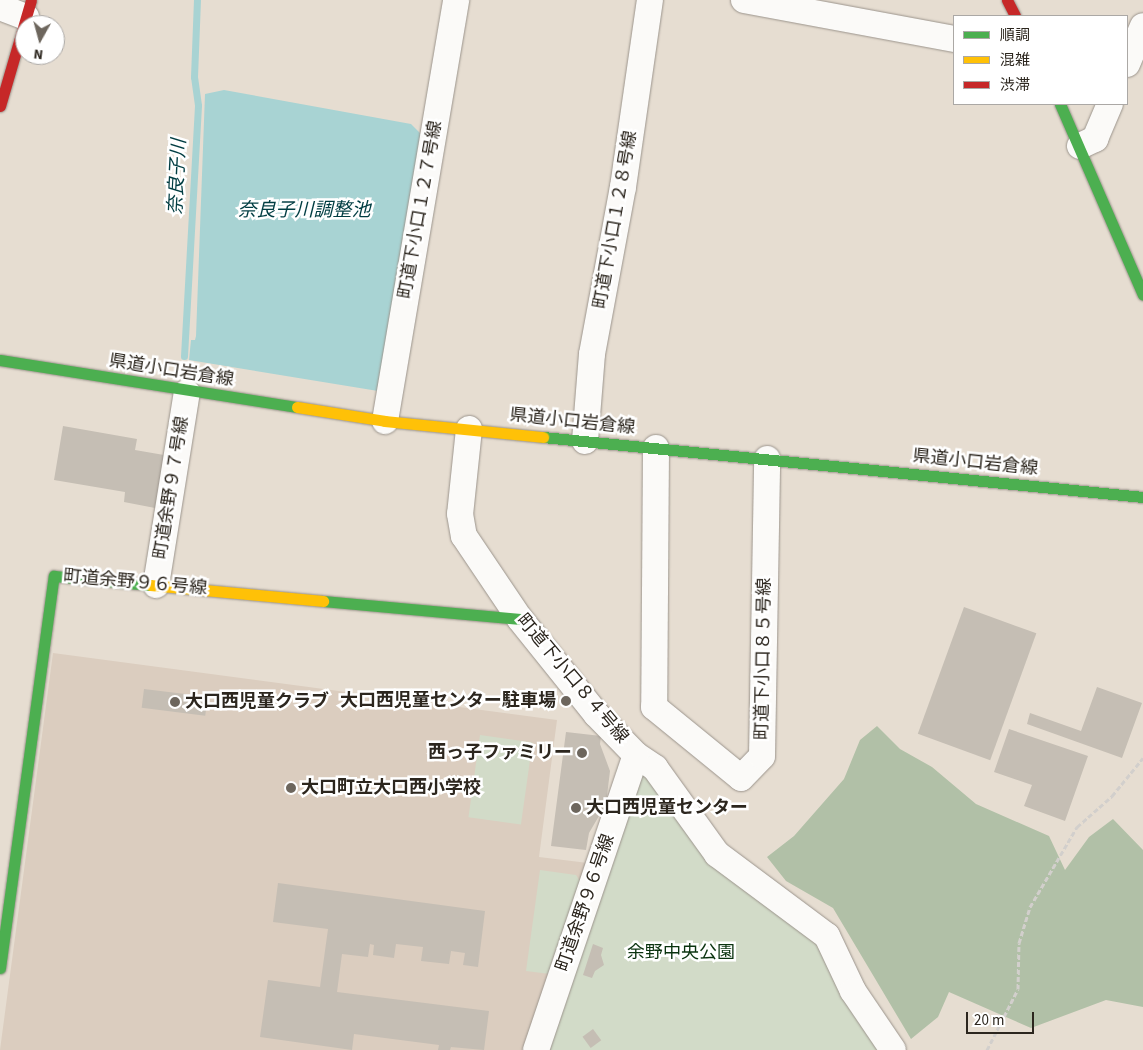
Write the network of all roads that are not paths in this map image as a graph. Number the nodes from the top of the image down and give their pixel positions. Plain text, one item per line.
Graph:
1 (456, 0) edge
2 (650, 0) edge
3 (744, 0) edge
4 (1006, 0) edge
5 (0, 8) edge
6 (28, 8) edge
7 (1014, 15) edge
8 (1143, 26) edge
9 (953, 39) edge
10 (1128, 62) edge
11 (1060, 105) edge
12 (1110, 105) edge
13 (0, 106) edge
14 (1080, 146) junction
15 (1143, 295) edge
16 (0, 360) edge
17 (187, 392) junction
18 (385, 420) junction
19 (469, 429) junction
20 (585, 441) junction
21 (656, 448) junction
22 (767, 459) junction
23 (1143, 497) edge
24 (156, 585) junction
25 (520, 619) junction
26 (636, 755) junction
27 (7, 859) edge
28 (0, 968) edge
29 (536, 1050) edge
30 (893, 1050) edge

1 - 18 street, 町道下小口１２７号線
2 - 20 street, 町道下小口１２８号線
3 - 9 street
4 - 7 street
5 - 6 street
6 - 13 street
8 - 10 street
11 - 14 street
12 - 14 street
14 - 15 street
16 - 17 street, 県道小口岩倉線
17 - 18 street, 県道小口岩倉線
17 - 24 street, 町道余野９７号線
18 - 19 street, 県道小口岩倉線
19 - 20 street, 県道小口岩倉線
19 - 25 street, 町道下小口８４号線
20 - 21 street, 県道小口岩倉線
21 - 22 street, 県道小口岩倉線
21 - 22 street, 町道下小口８５号線
22 - 23 street, 県道小口岩倉線
24 - 25 street, 町道余野９６号線
24 - 27 street, 町道余野９６号線
25 - 26 street, 町道下小口８４号線
26 - 29 street, 町道余野９６号線
26 - 30 street, 町道下小口８４号線
27 - 28 street, 町道余野９６号線

